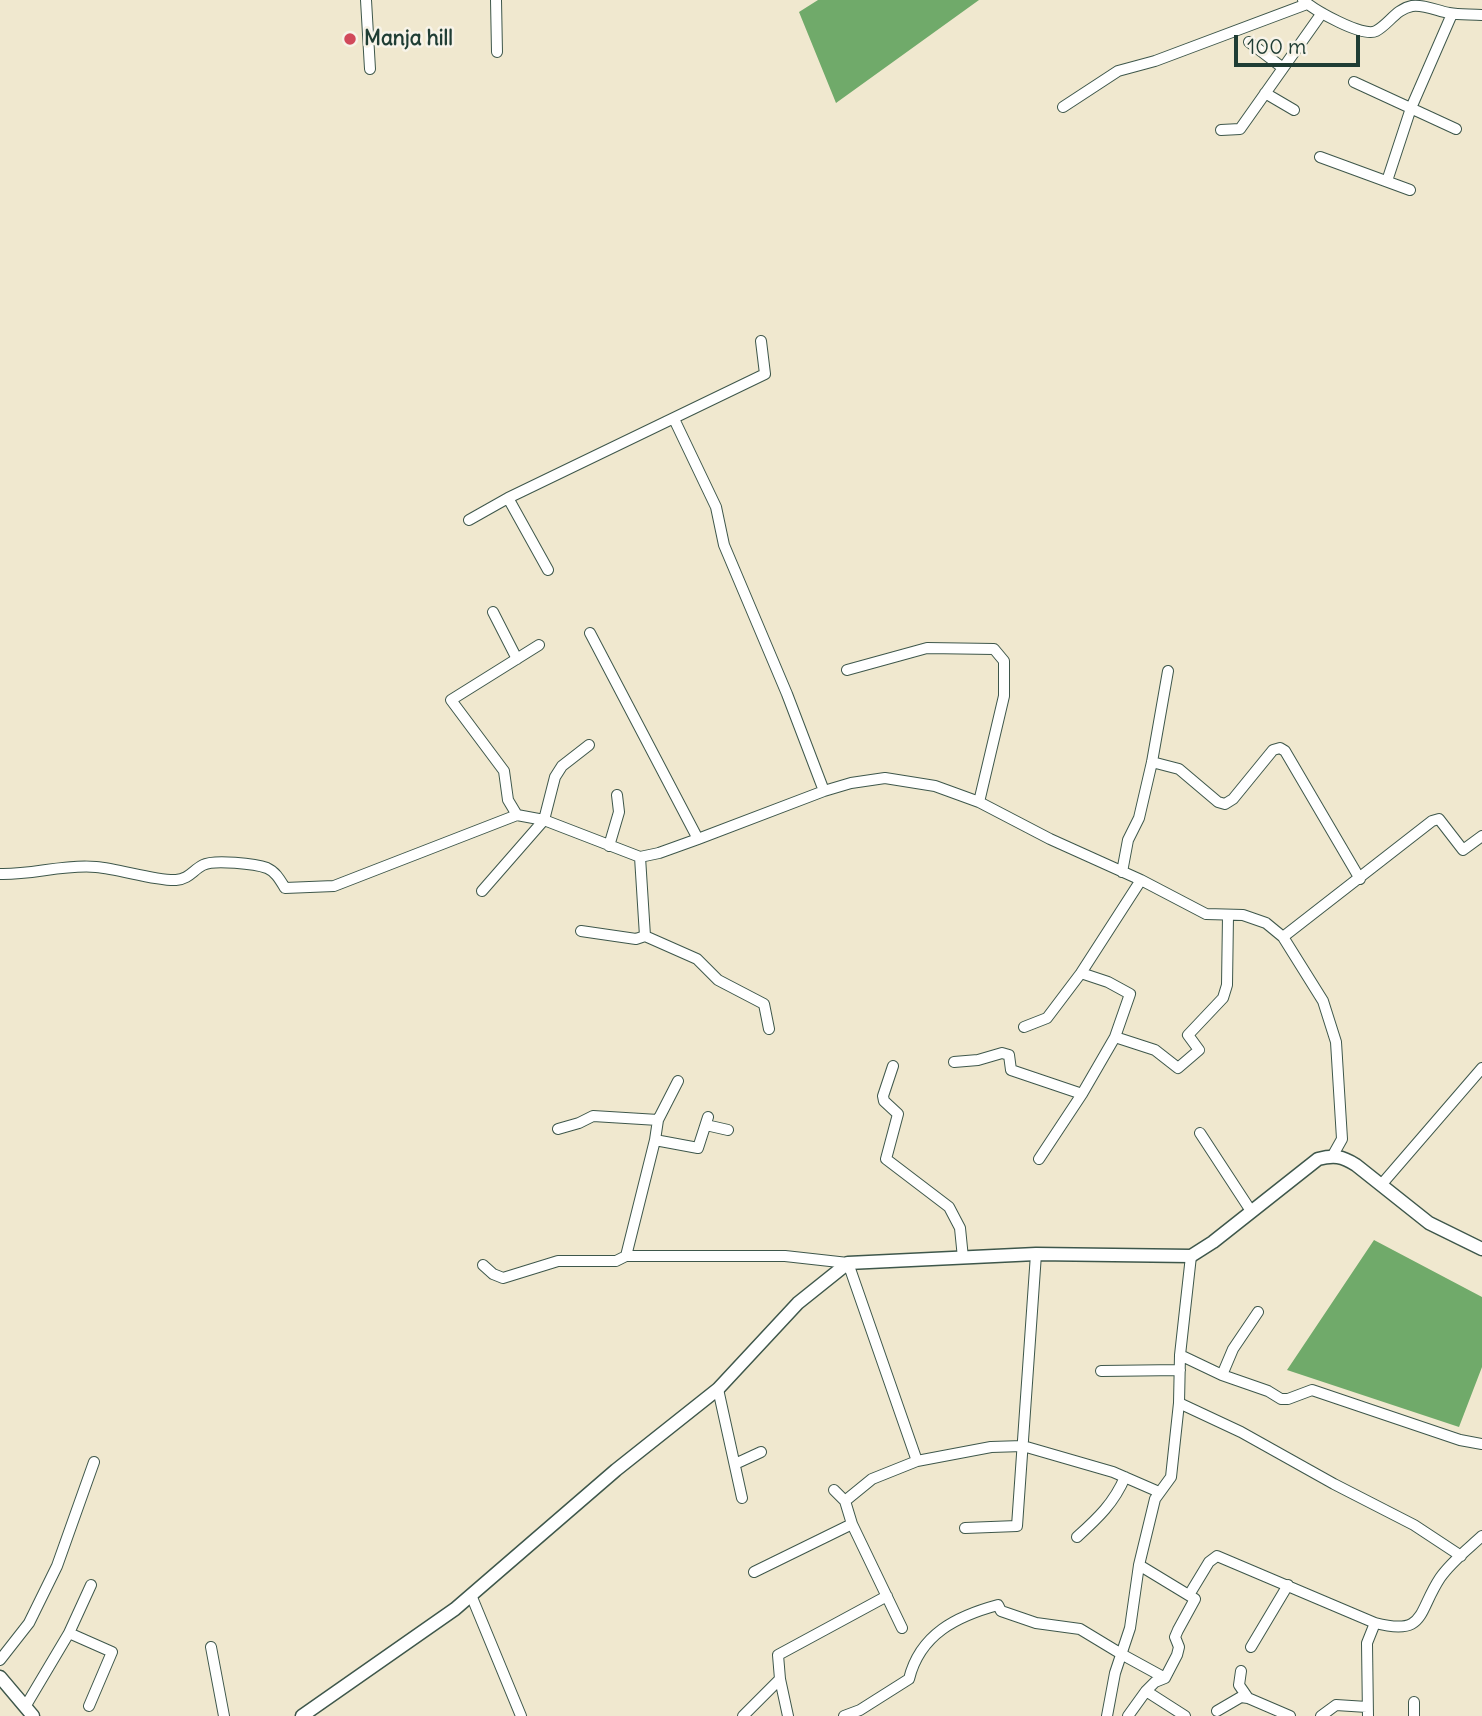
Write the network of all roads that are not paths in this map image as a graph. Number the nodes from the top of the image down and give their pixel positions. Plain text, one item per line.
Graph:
1 (366, 0) edge
2 (496, 0) edge
3 (1305, 2) edge
4 (1424, 3) edge
5 (1322, 13) junction
6 (1452, 14) junction
7 (1482, 15) edge
8 (1249, 42) dead end
9 (497, 52) dead end
10 (1283, 68) junction
11 (370, 69) dead end
12 (1354, 82) dead end
13 (1265, 93) junction
14 (1063, 107) dead end
15 (1411, 108) junction
16 (1294, 110) dead end
17 (1457, 129) dead end
18 (1221, 130) dead end
19 (1320, 157) dead end
20 (1387, 181) junction
21 (1410, 190) dead end
22 (761, 341) dead end
23 (674, 419) junction
24 (508, 498) junction
25 (469, 520) dead end
26 (548, 570) dead end
27 (493, 612) dead end
28 (590, 633) dead end
29 (539, 645) dead end
30 (517, 659) junction
31 (847, 670) dead end
32 (1168, 671) dead end
33 (589, 745) dead end
34 (1152, 762) junction
35 (824, 791) junction
36 (617, 795) dead end
37 (979, 802) junction
38 (517, 815) junction
39 (544, 820) junction
40 (1482, 836) edge
41 (698, 839) junction
42 (609, 846) junction
43 (640, 857) junction
44 (1122, 872) junction
45 (0, 874) edge
46 (1360, 879) junction
47 (1141, 880) junction
48 (482, 891) dead end
49 (1228, 916) junction
50 (581, 931) dead end
51 (645, 936) junction
52 (1283, 937) junction
53 (1081, 973) junction
54 (1024, 1027) dead end
55 (769, 1030) dead end
56 (1115, 1037) junction
57 (954, 1062) dead end
58 (893, 1066) dead end
59 (1482, 1068) edge
60 (678, 1081) dead end
61 (1082, 1094) junction
62 (658, 1120) junction
63 (558, 1129) dead end
64 (728, 1130) dead end
65 (1200, 1133) dead end
66 (655, 1140) junction
67 (1334, 1155) junction
68 (1039, 1159) dead end
69 (1381, 1185) junction
70 (1251, 1211) junction
71 (1482, 1249) edge
72 (1036, 1254) junction
73 (626, 1256) junction
74 (1191, 1256) junction
75 (963, 1258) junction
76 (848, 1263) junction
77 (483, 1265) dead end
78 (1258, 1312) dead end
79 (1180, 1355) junction
80 (1180, 1370) junction
81 (1101, 1371) dead end
82 (1222, 1376) junction
83 (719, 1389) junction
84 (1179, 1403) junction
85 (1482, 1444) edge
86 (1023, 1446) junction
87 (761, 1452) dead end
88 (916, 1461) junction
89 (94, 1462) dead end
90 (735, 1464) junction
91 (1125, 1477) junction
92 (834, 1490) dead end
93 (1159, 1492) junction
94 (742, 1497) dead end
95 (845, 1502) junction
96 (852, 1524) junction
97 (965, 1528) dead end
98 (1482, 1536) edge
99 (1077, 1537) dead end
100 (1461, 1556) junction
101 (1139, 1565) junction
102 (754, 1572) dead end
103 (1288, 1585) junction
104 (92, 1586) dead end
105 (471, 1595) junction
106 (1189, 1595) junction
107 (887, 1596) junction
108 (1375, 1623) junction
109 (902, 1628) dead end
110 (69, 1633) junction
111 (211, 1647) dead end
112 (1251, 1647) dead end
113 (1121, 1655) junction
114 (0, 1660) edge
115 (1241, 1671) dead end
116 (0, 1677) edge
117 (1165, 1678) junction
118 (780, 1679) junction
119 (1146, 1691) junction
120 (1248, 1698) junction
121 (1414, 1702) dead end
122 (89, 1706) dead end
123 (29, 1711) edge
124 (1217, 1711) dead end
125 (1367, 1711) edge
126 (224, 1716) edge
127 (302, 1716) edge
128 (521, 1716) edge
129 (743, 1716) edge
130 (788, 1716) edge
131 (844, 1716) edge
132 (1107, 1716) edge
133 (1128, 1716) edge
134 (1186, 1716) edge
135 (1290, 1716) edge
136 (1321, 1716) edge
137 (1414, 1716) edge

1 - 11 street
2 - 9 street
3 - 5 street
3 - 14 street
4 - 5 street
4 - 6 street
5 - 10 street
6 - 7 street
6 - 15 street
8 - 10 street
10 - 13 street
12 - 15 street
13 - 16 street
13 - 18 street
15 - 17 street
15 - 20 street
19 - 20 street
20 - 21 street
22 - 23 street
23 - 24 street
23 - 35 street
24 - 25 street
24 - 26 street
27 - 30 street
28 - 41 street
29 - 30 street
30 - 38 street
31 - 37 street
32 - 34 street
33 - 39 street
34 - 44 street
34 - 46 street
35 - 37 street
35 - 41 street
36 - 42 street
37 - 44 street
38 - 39 street
38 - 45 street
39 - 42 street
39 - 48 street
40 - 46 street
41 - 43 street
42 - 43 street
43 - 51 street
44 - 47 street
46 - 52 street
47 - 49 street
47 - 53 street
49 - 52 street
49 - 56 street
50 - 51 street
51 - 55 street
52 - 67 street
53 - 54 street
53 - 56 street
56 - 61 street
57 - 61 street
58 - 75 street
59 - 69 street
60 - 62 street
61 - 68 street
62 - 63 street
62 - 66 street
64 - 66 street
65 - 70 street
66 - 73 street
67 - 69 street
67 - 70 street
69 - 71 street
70 - 74 street
72 - 74 street
72 - 75 street
72 - 86 street
73 - 76 street
73 - 77 street
74 - 79 street
75 - 76 street
76 - 83 street
76 - 88 street
78 - 82 street
79 - 80 street
79 - 82 street
80 - 81 street
80 - 84 street
82 - 85 street
83 - 90 street
83 - 105 street
84 - 93 street
84 - 100 street
86 - 88 street
86 - 91 street
86 - 97 street
87 - 90 street
88 - 95 street
89 - 114 street
90 - 94 street
91 - 93 street
91 - 99 street
92 - 95 street
93 - 101 street
95 - 96 street
96 - 102 street
96 - 107 street
98 - 100 street
100 - 108 street
101 - 106 street
101 - 113 street
103 - 106 street
103 - 108 street
103 - 112 street
104 - 110 street
105 - 127 street
105 - 128 street
106 - 117 street
107 - 109 street
107 - 118 street
108 - 125 street
110 - 122 street
110 - 123 street
111 - 126 street
113 - 117 street
113 - 131 street
113 - 132 street
115 - 120 street
116 - 123 street
117 - 119 street
118 - 129 street
118 - 130 street
119 - 133 street
119 - 134 street
120 - 124 street
120 - 135 street
121 - 137 street
125 - 136 street

